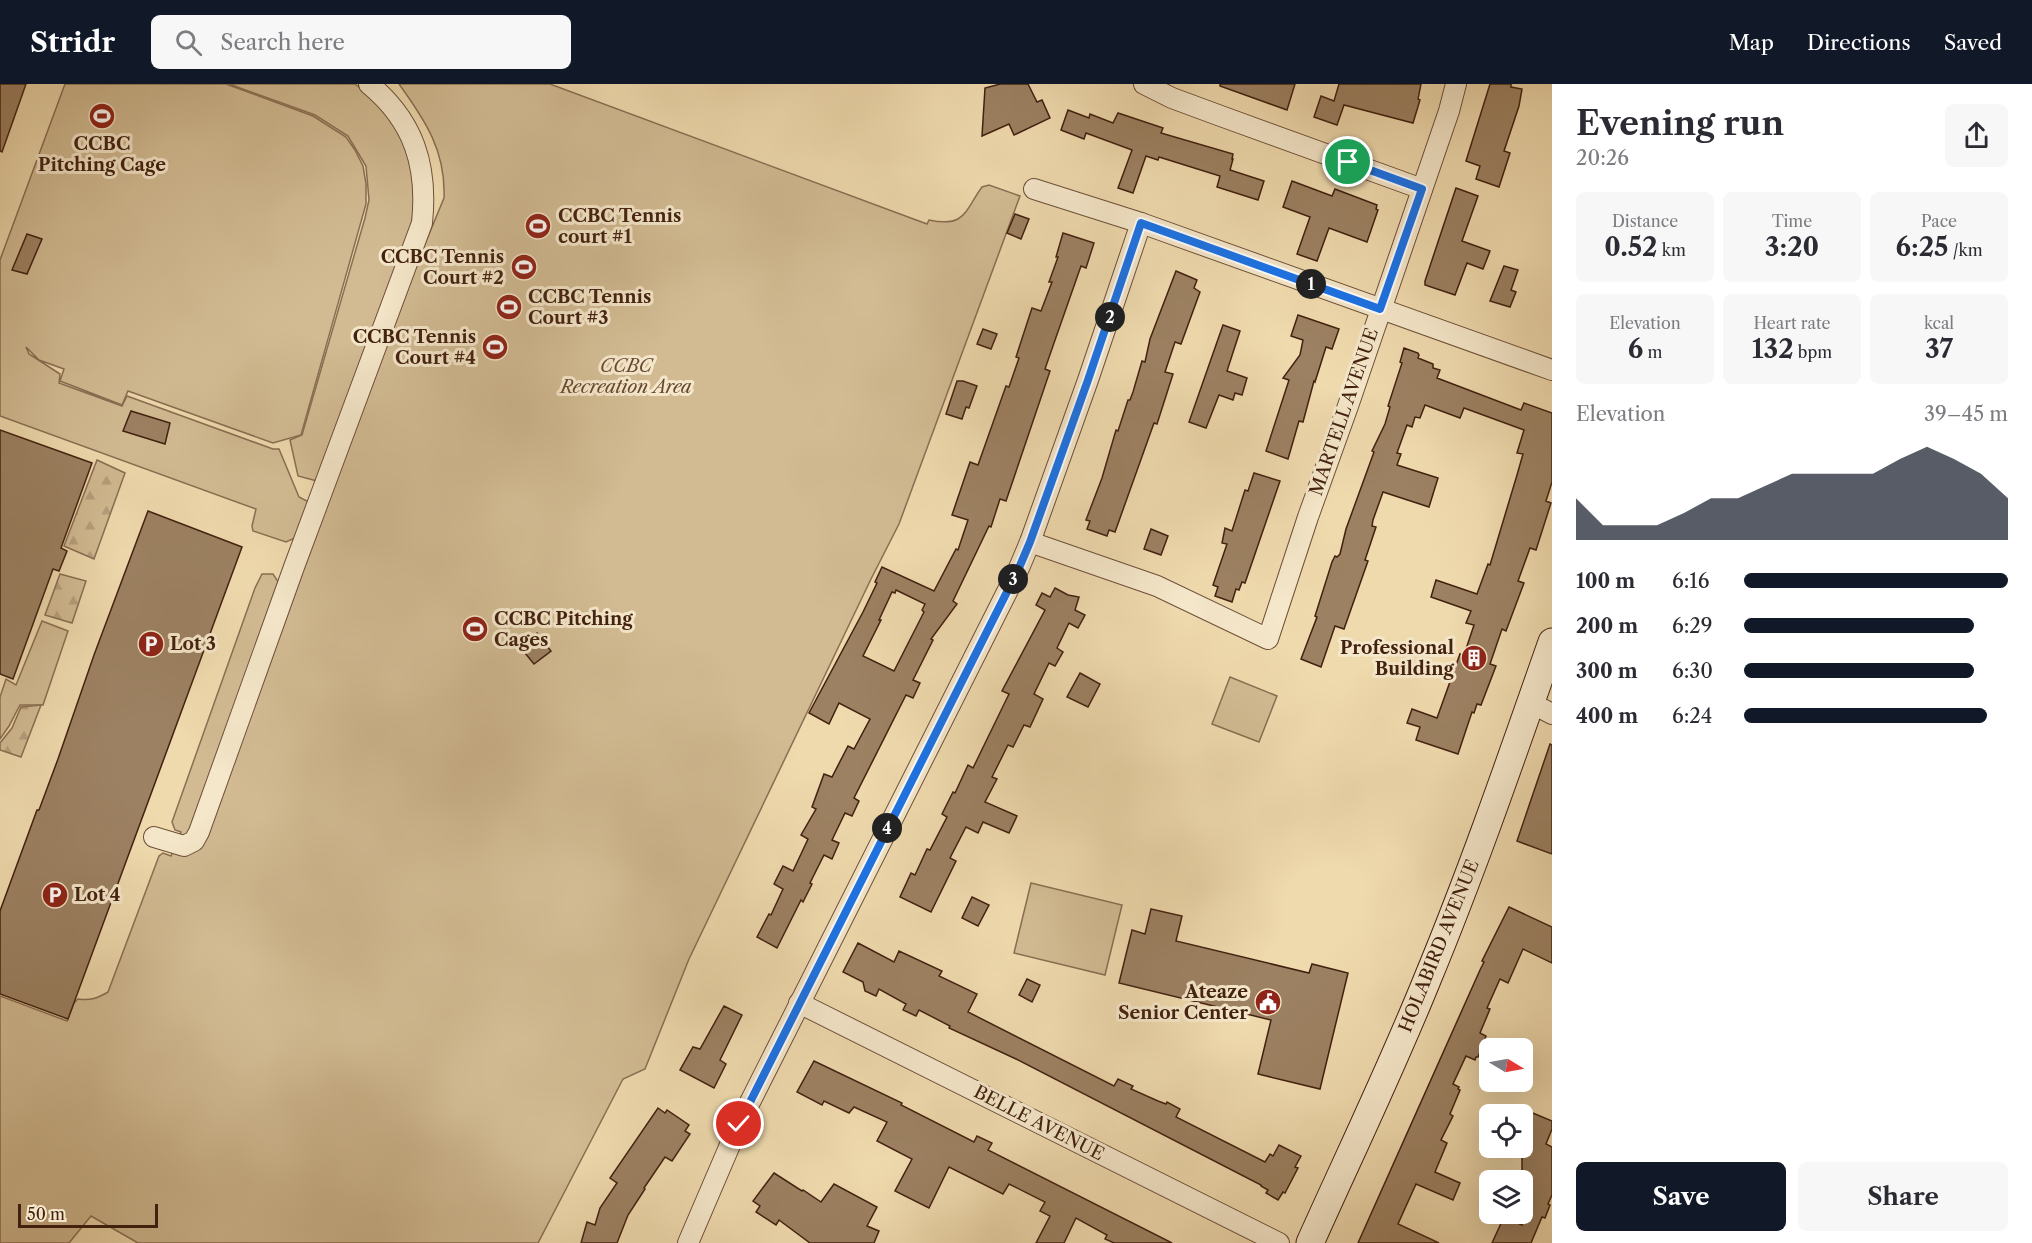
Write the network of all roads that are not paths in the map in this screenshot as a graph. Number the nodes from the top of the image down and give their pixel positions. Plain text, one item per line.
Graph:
1 (369, 84) edge
2 (1144, 84) edge
3 (1455, 84) edge
4 (1034, 189) dead end
5 (1422, 189) junction
6 (1141, 223) junction
7 (1380, 309) junction
8 (1552, 370) edge
9 (1030, 542) junction
10 (1552, 642) edge
11 (1541, 709) edge
12 (154, 837) dead end
13 (799, 1003) junction
14 (689, 1243) edge
15 (1280, 1243) edge
16 (1310, 1243) edge

1 - 12 street
2 - 5 street
3 - 5 street, MARTELL AVENUE
4 - 6 street
5 - 7 street, MARTELL AVENUE
6 - 7 street
6 - 9 street
7 - 8 street
7 - 9 street, MARTELL AVENUE
9 - 13 street
10 - 11 main road, HOLABIRD AVENUE
11 - 16 main road, HOLABIRD AVENUE
13 - 14 street
13 - 15 street, BELLE AVENUE

